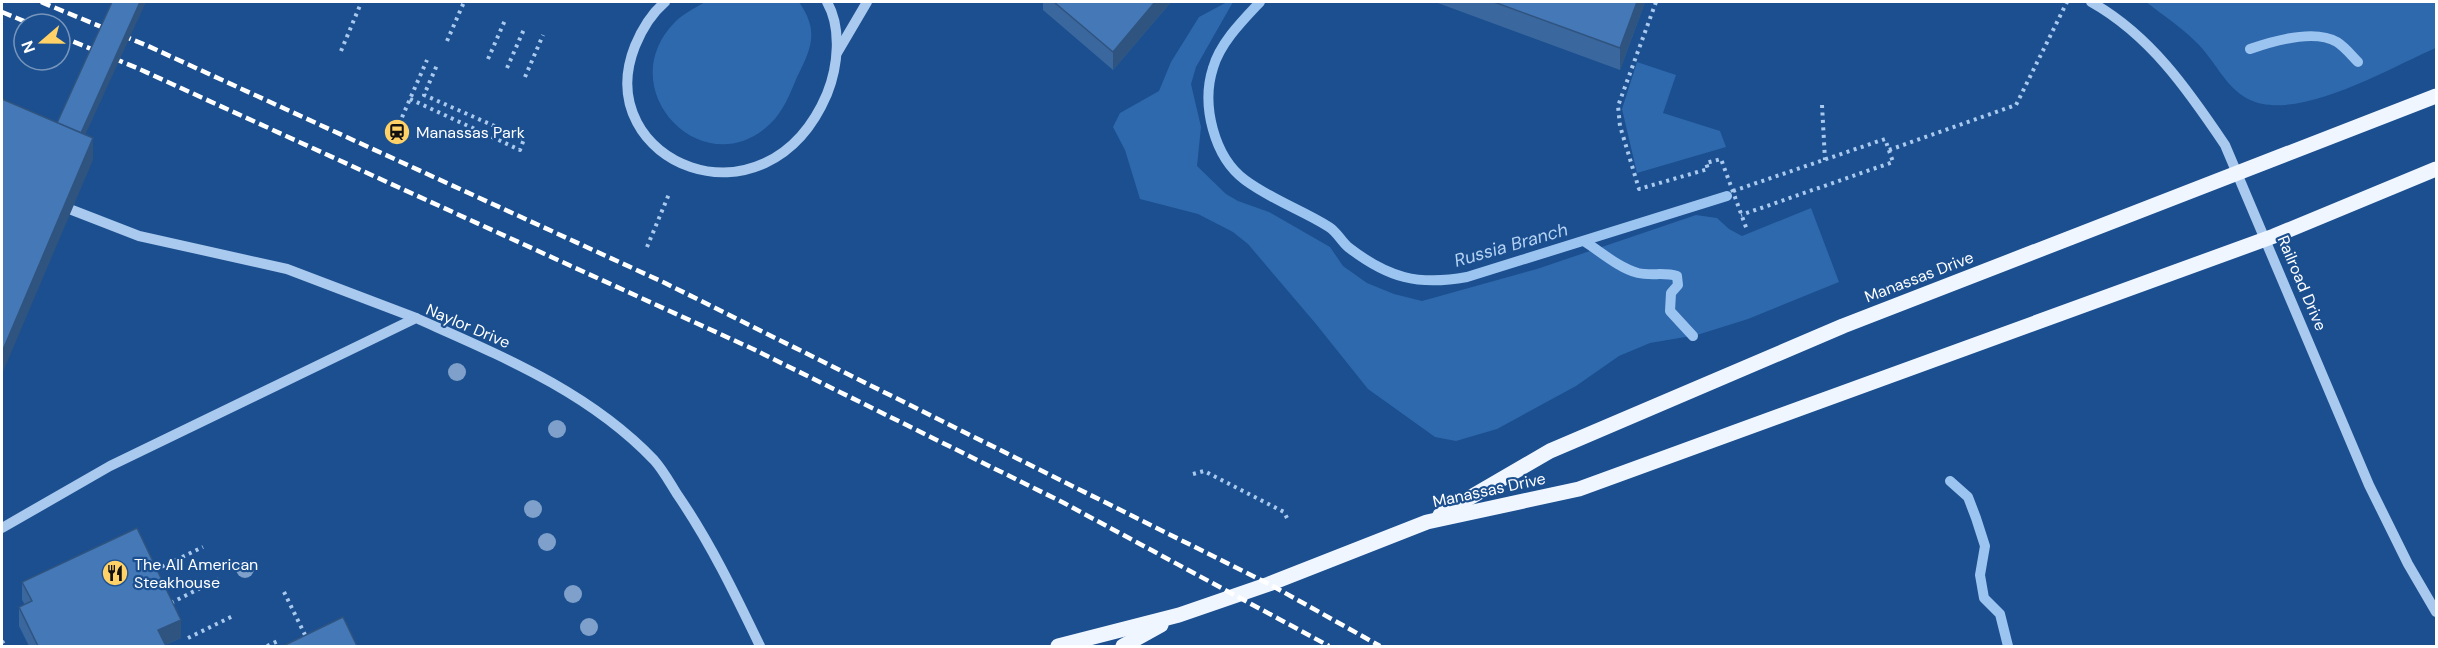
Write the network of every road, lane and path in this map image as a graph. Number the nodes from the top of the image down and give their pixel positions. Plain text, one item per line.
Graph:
1 (464, 2) edge
2 (665, 2) edge
3 (827, 2) edge
4 (867, 2) edge
5 (1656, 2) edge
6 (2067, 2) edge
7 (2091, 2) edge
8 (361, 3) edge
9 (506, 18) dead end
10 (525, 27) dead end
11 (543, 35) dead end
12 (447, 41) dead end
13 (341, 51) dead end
14 (836, 56) junction
15 (488, 59) dead end
16 (427, 60) dead end
17 (437, 65) dead end
18 (507, 68) dead end
19 (525, 77) dead end
20 (2436, 96) edge
21 (410, 99) junction
22 (1822, 105) dead end
23 (396, 131) dead end
24 (1889, 150) junction
25 (1825, 160) junction
26 (2436, 170) edge
27 (2238, 173) junction
28 (1733, 191) junction
29 (669, 194) dead end
30 (72, 210) edge
31 (1741, 214) junction
32 (1747, 230) dead end
33 (2266, 239) junction
34 (646, 247) dead end
35 (416, 318) junction
36 (1193, 474) dead end
37 (1289, 522) dead end
38 (1427, 522) junction
39 (2, 528) edge
40 (203, 547) dead end
41 (156, 570) edge
42 (218, 579) dead end
43 (284, 592) dead end
44 (171, 603) edge
45 (2436, 612) edge
46 (235, 615) dead end
47 (1179, 615) junction
48 (188, 638) dead end
49 (307, 639) edge
50 (279, 640) dead end
51 (2, 641) edge
52 (5, 646) edge
53 (267, 646) edge
54 (760, 646) edge
55 (1058, 646) edge
56 (1123, 646) edge

1 - 12 path
2 - 14 street
3 - 14 street
4 - 14 street
5 - 28 path
6 - 24 path
7 - 27 street, Railroad Drive
8 - 13 path
9 - 15 path
10 - 18 path
11 - 19 path
16 - 21 path
17 - 21 path
20 - 27 main road, Manassas Drive
21 - 23 path
22 - 25 path
24 - 25 path
24 - 31 path
25 - 28 path
26 - 33 main road, Manassas Drive
27 - 33 street, Railroad Drive
27 - 38 main road, Manassas Drive
28 - 31 path
29 - 34 path
30 - 35 street
31 - 32 path
33 - 38 main road, Manassas Drive
33 - 45 street, Railroad Drive
35 - 39 street, Naylor Drive
35 - 54 street, Naylor Drive
36 - 37 path
38 - 47 main road, Manassas Drive
40 - 41 path
42 - 44 path
43 - 49 path
46 - 48 path
47 - 55 main road, Manassas Drive
47 - 56 main road, Manassas Drive
50 - 53 path
51 - 52 path

